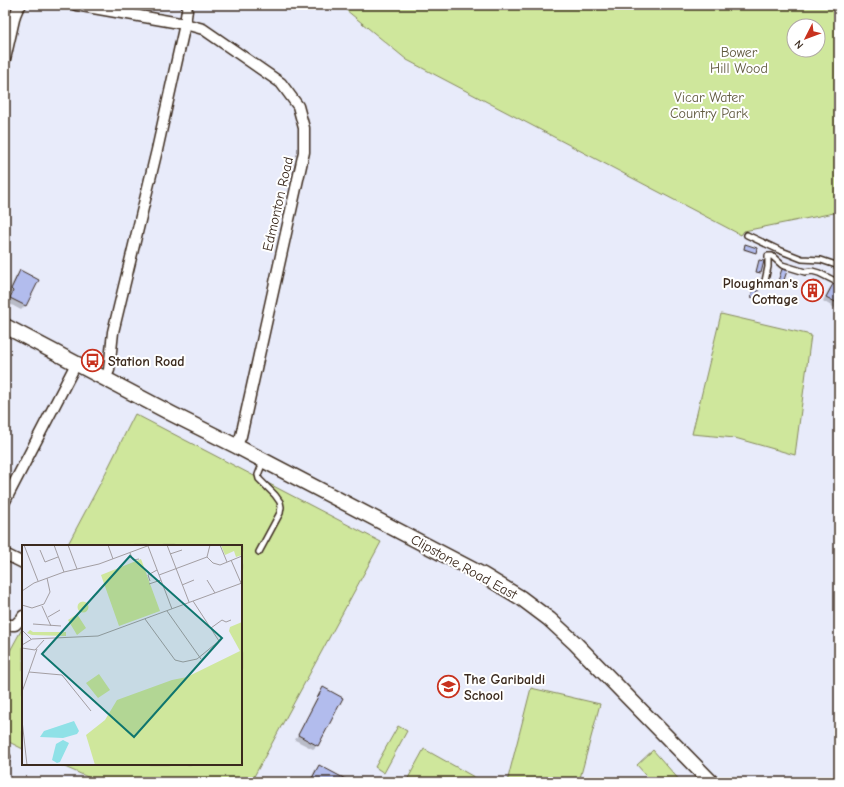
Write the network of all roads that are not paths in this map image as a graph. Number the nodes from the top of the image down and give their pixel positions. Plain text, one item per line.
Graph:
1 (21, 5) edge
2 (76, 5) edge
3 (186, 10) dead end
4 (185, 24) junction
5 (5, 59) edge
6 (747, 234) dead end
7 (839, 266) edge
8 (765, 281) dead end
9 (839, 283) edge
10 (5, 326) edge
11 (76, 364) junction
12 (105, 379) junction
13 (236, 446) junction
14 (264, 461) junction
15 (5, 501) edge
16 (259, 552) dead end
17 (5, 554) edge
18 (22, 562) edge
19 (22, 618) edge
20 (5, 625) edge
21 (711, 782) edge

1 - 5 street
2 - 4 street, Edmonton Road
3 - 4 street
4 - 12 street
4 - 13 street, Edmonton Road
6 - 7 lane
8 - 9 lane
10 - 11 main road, Clipstone Road East
11 - 12 main road, Clipstone Road East
11 - 15 street
12 - 13 main road, Clipstone Road East
13 - 14 main road, Clipstone Road East
14 - 16 lane
14 - 21 main road, Clipstone Road East
17 - 18 street
19 - 20 street

